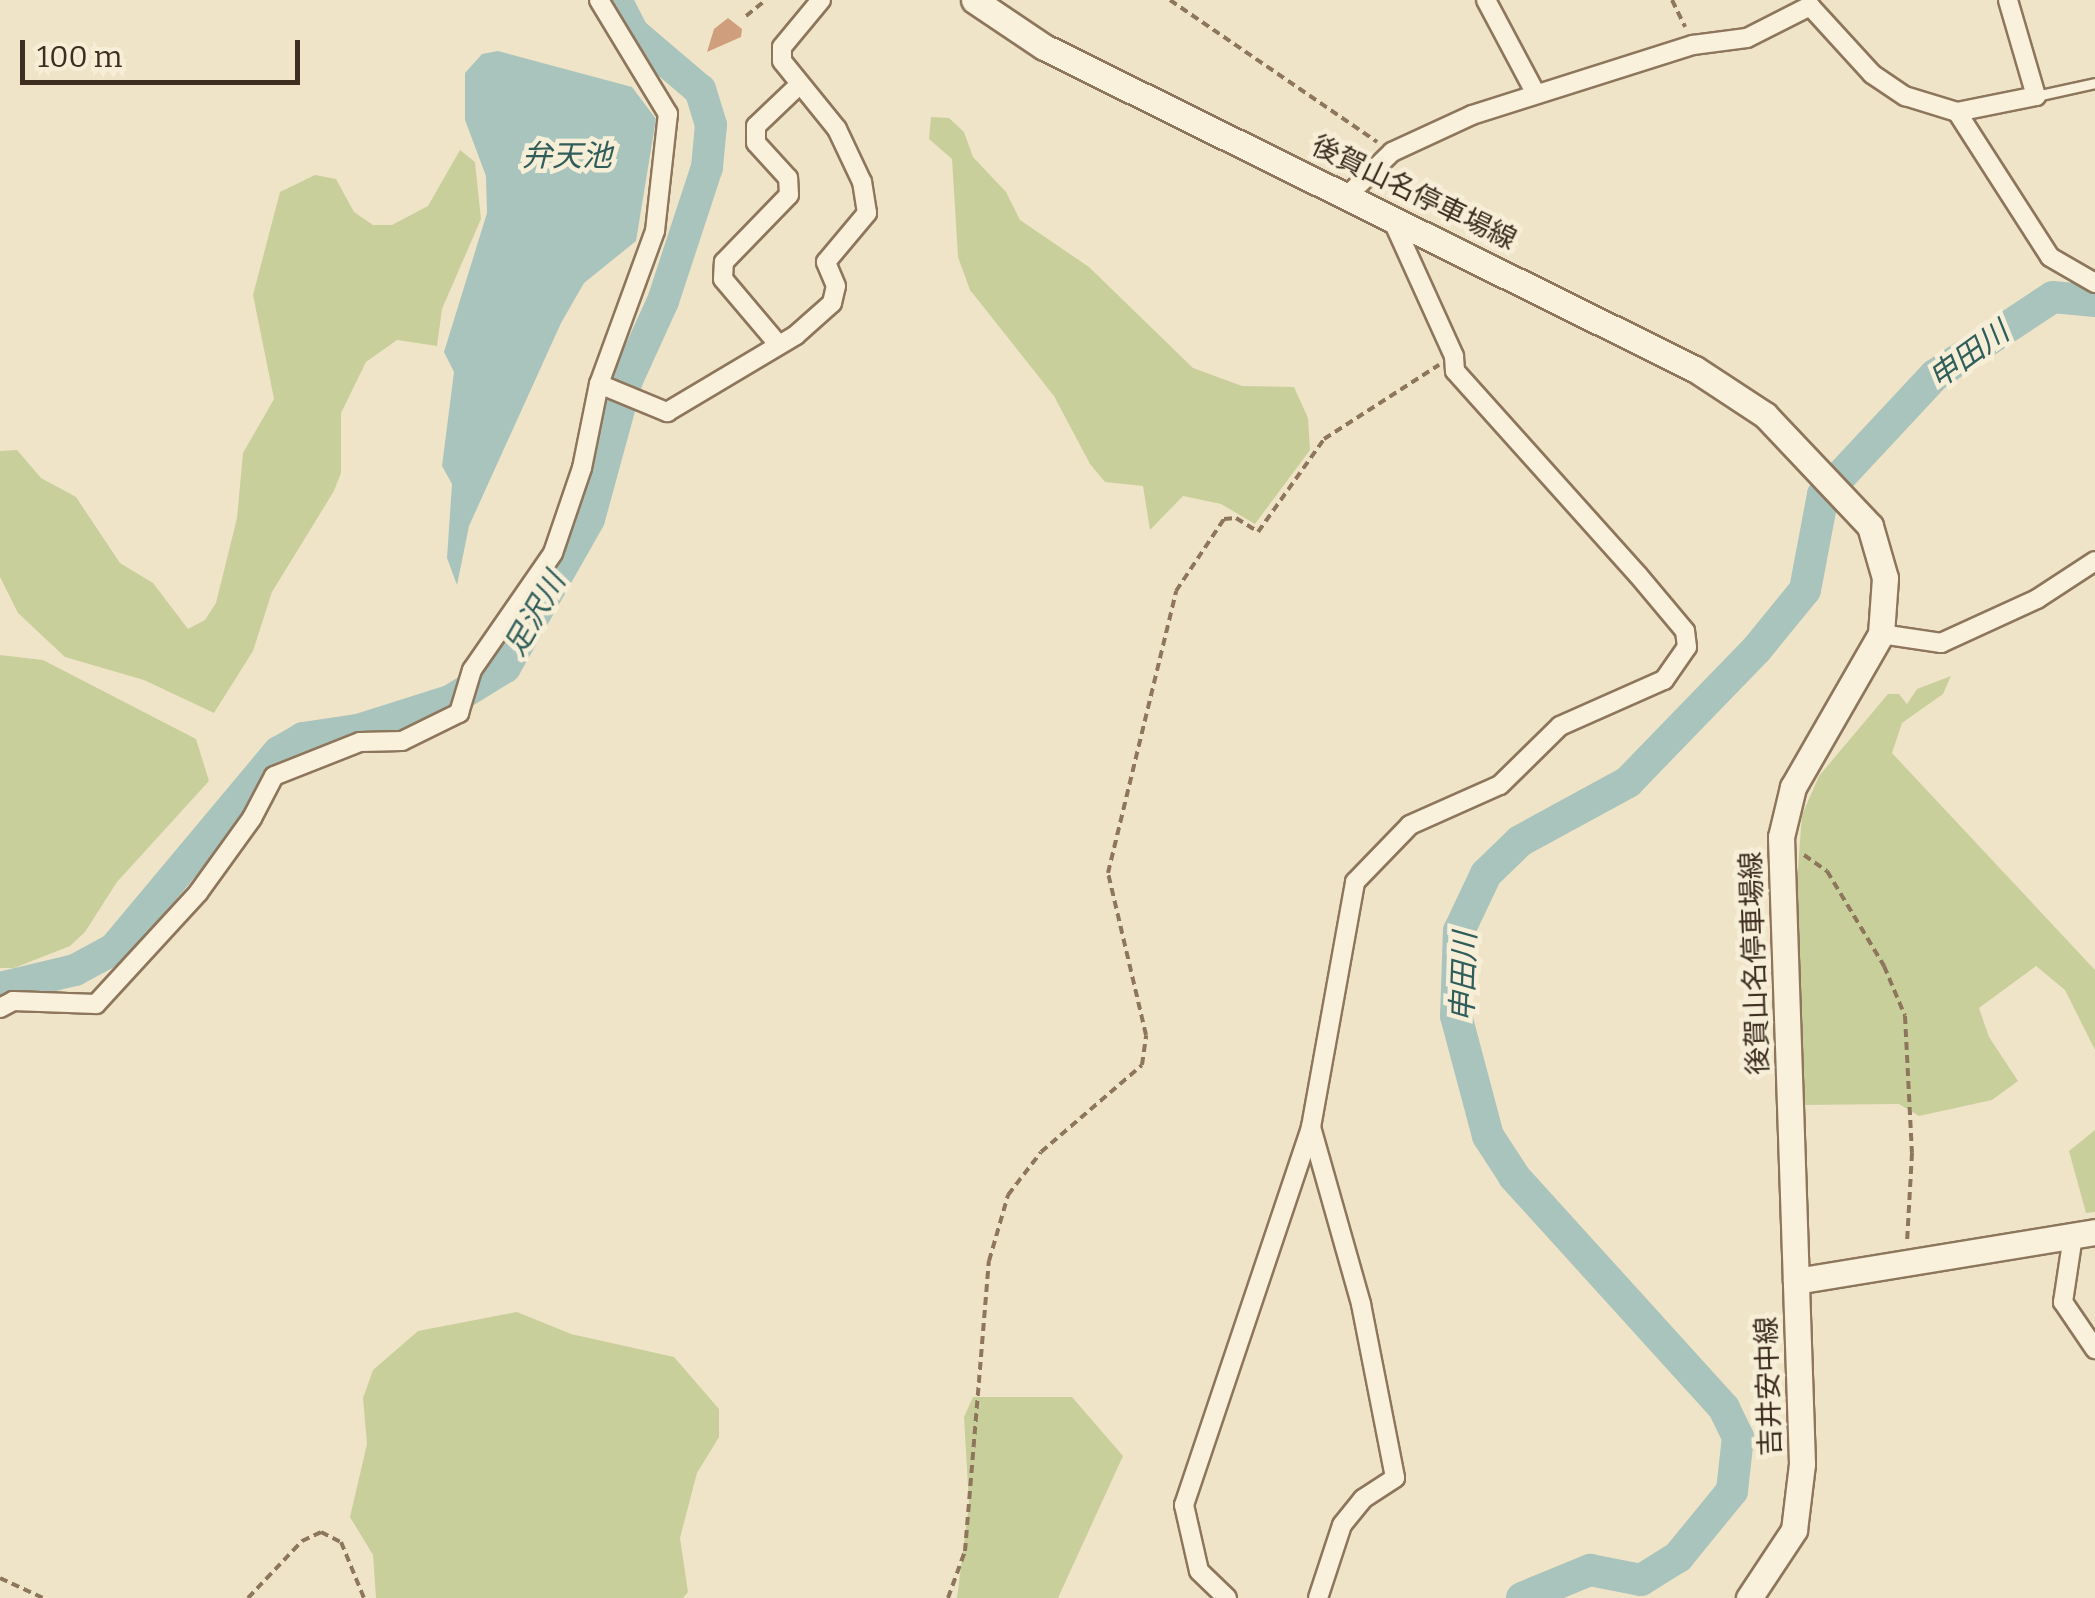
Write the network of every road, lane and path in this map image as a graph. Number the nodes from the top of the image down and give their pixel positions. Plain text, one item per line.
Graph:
1 (599, 0) edge
2 (766, 0) edge
3 (821, 0) edge
4 (1170, 0) edge
5 (1486, 0) edge
6 (1672, 0) edge
7 (2008, 0) edge
8 (1809, 3) edge
9 (987, 4) edge
10 (746, 16) dead end
11 (1693, 45) junction
12 (2095, 84) edge
13 (799, 85) junction
14 (1535, 92) junction
15 (2036, 96) junction
16 (1957, 112) junction
17 (1392, 152) junction
18 (1350, 194) junction
19 (1390, 213) junction
20 (2095, 283) edge
21 (778, 344) junction
22 (1454, 356) junction
23 (599, 384) junction
24 (2095, 561) edge
25 (1880, 634) junction
26 (1780, 837) junction
27 (0, 1008) edge
28 (1311, 1126) junction
29 (2084, 1234) edge
30 (1905, 1268) junction
31 (1796, 1280) junction
32 (2095, 1350) edge
33 (0, 1578) edge
34 (43, 1598) edge
35 (248, 1598) edge
36 (364, 1598) edge
37 (948, 1598) edge
38 (1226, 1598) edge
39 (1318, 1598) edge
40 (1749, 1598) edge

1 - 23 street
2 - 10 path
3 - 13 street
4 - 17 path
5 - 14 street
6 - 11 path
7 - 15 street
8 - 11 street
8 - 16 street
9 - 18 main road, 後賀山名停車場線
11 - 14 street
12 - 15 lane
13 - 21 street
13 - 21 street
14 - 17 street
15 - 16 street
16 - 20 street
17 - 18 street
18 - 19 main road, 後賀山名停車場線
19 - 22 street
19 - 25 main road, 後賀山名停車場線
21 - 23 street
22 - 28 street
22 - 37 path
23 - 27 street
24 - 25 street
25 - 26 main road, 後賀山名停車場線
26 - 30 path
26 - 31 main road, 後賀山名停車場線
28 - 38 street
28 - 39 street
29 - 30 main road, 吉井安中線
29 - 32 street
30 - 31 main road, 吉井安中線
31 - 40 main road, 吉井安中線
33 - 34 path
35 - 36 path

